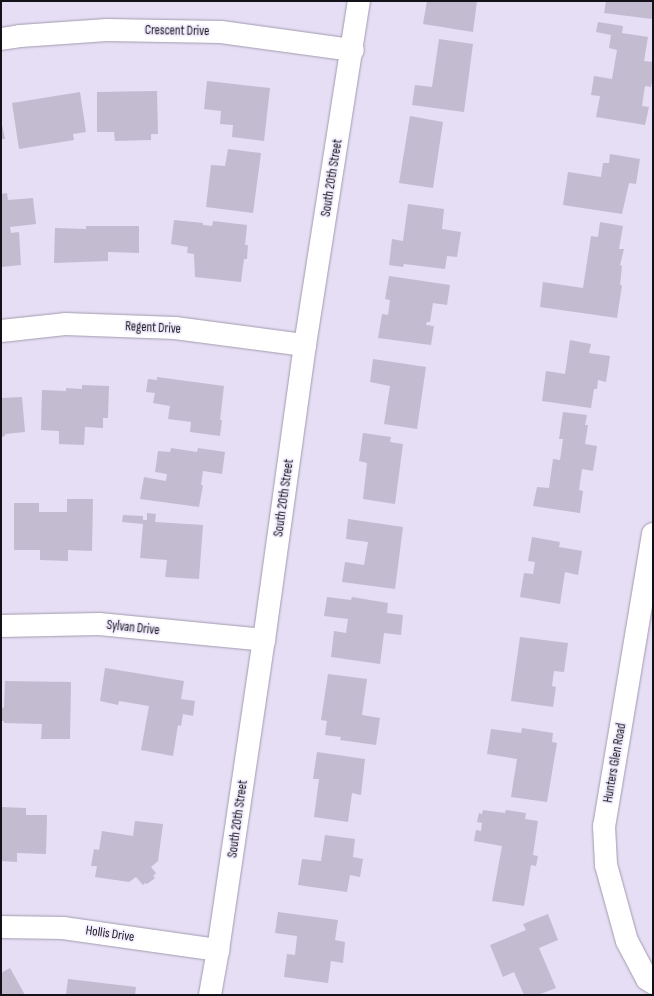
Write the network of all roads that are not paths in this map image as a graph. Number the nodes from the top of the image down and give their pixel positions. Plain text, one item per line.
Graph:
1 (359, 1) edge
2 (1, 39) edge
3 (353, 50) junction
4 (1, 330) edge
5 (305, 345) junction
6 (653, 534) edge
7 (651, 562) edge
8 (1, 626) edge
9 (264, 640) junction
10 (1, 927) edge
11 (218, 950) junction
12 (653, 983) edge
13 (210, 995) edge

1 - 3 street, South 20th Street
2 - 3 street, Crescent Drive
3 - 5 street, South 20th Street
4 - 5 street, Regent Drive
5 - 9 street, South 20th Street
6 - 7 street, Hunters Glen Road
7 - 12 street, Hunters Glen Road
8 - 9 street, Sylvan Drive
9 - 11 street, South 20th Street
10 - 11 street, Hollis Drive
11 - 13 street, South 20th Street

